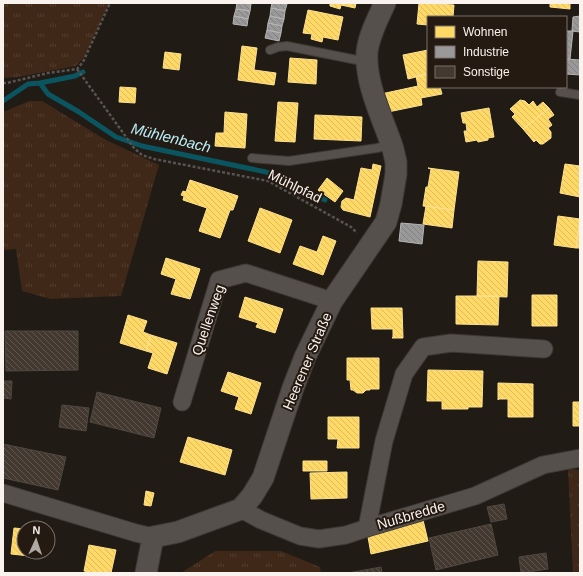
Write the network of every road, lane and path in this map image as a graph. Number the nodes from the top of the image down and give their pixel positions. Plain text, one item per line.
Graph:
1 (110, 3) edge
2 (385, 3) edge
3 (270, 50) dead end
4 (368, 62) junction
5 (78, 70) junction
6 (3, 82) edge
7 (560, 92) dead end
8 (580, 95) edge
9 (391, 145) junction
10 (252, 158) dead end
11 (371, 245) junction
12 (332, 301) junction
13 (544, 349) dead end
14 (182, 402) dead end
15 (580, 458) edge
16 (3, 494) edge
17 (241, 509) junction
18 (367, 528) junction
19 (153, 537) junction
20 (146, 573) edge

1 - 5 path
2 - 4 street, Heerener Straße
3 - 4 lane
4 - 9 street, Heerener Straße
5 - 6 path
5 - 11 path, Mühlpfad
7 - 8 lane
9 - 10 lane
9 - 11 street, Heerener Straße
11 - 12 street, Heerener Straße
12 - 14 street, Quellenweg
12 - 17 street, Heerener Straße
13 - 18 street
15 - 18 street, Nußbredde
16 - 19 street
17 - 18 street, Nußbredde
17 - 19 street
19 - 20 street

